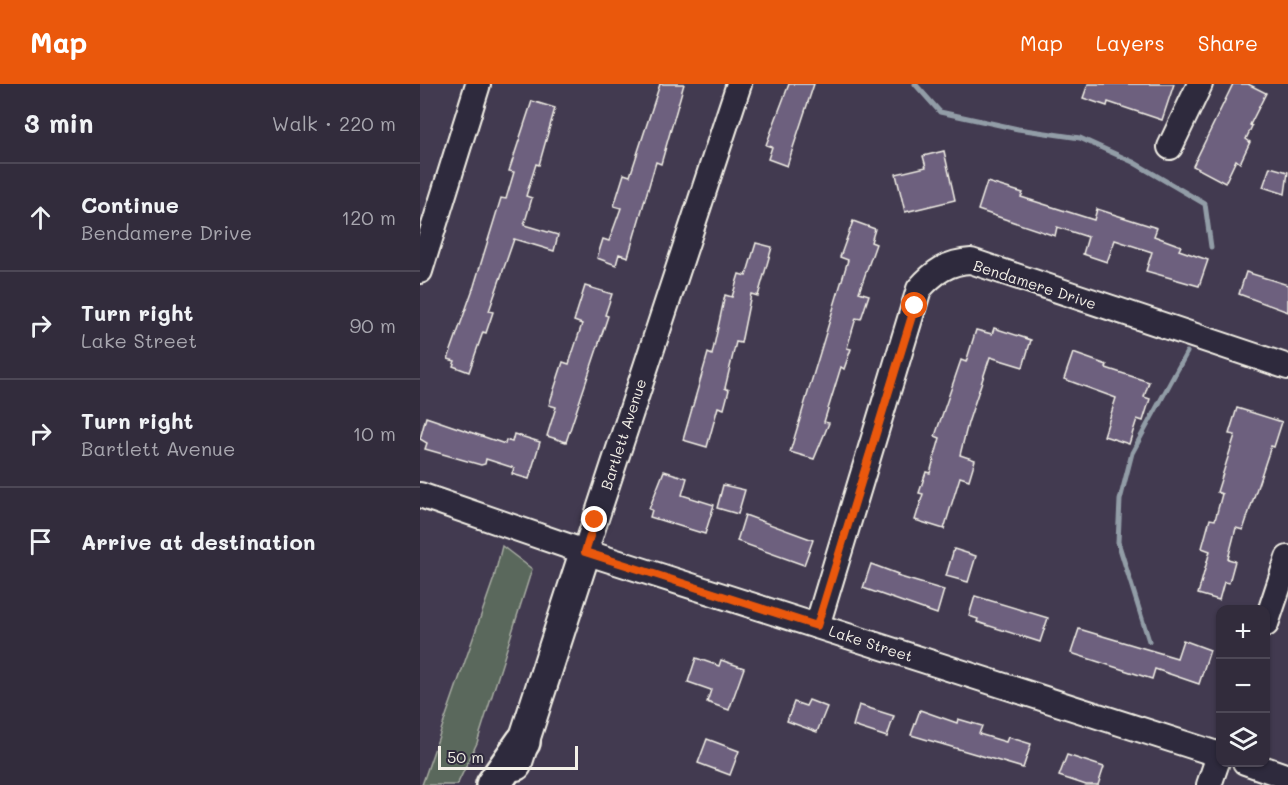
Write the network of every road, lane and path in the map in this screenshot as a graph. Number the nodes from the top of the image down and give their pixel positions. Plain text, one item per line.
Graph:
1 (478, 84) edge
2 (739, 84) edge
3 (1200, 84) edge
4 (1170, 147) dead end
5 (420, 271) edge
6 (1288, 367) edge
7 (420, 495) edge
8 (585, 552) junction
9 (1288, 558) edge
10 (1270, 612) edge
11 (817, 626) junction
12 (523, 742) joint
13 (1216, 753) edge
14 (1216, 765) edge
15 (1259, 767) edge
16 (1288, 777) edge
17 (507, 783) edge
18 (1209, 785) edge

1 - 5 street
2 - 8 street, Bartlett Avenue
3 - 4 street
6 - 11 street, Bendamere Drive
7 - 8 street, Lake Street
8 - 11 street, Lake Street
8 - 12 main road, Bartlett Avenue
9 - 10 street
11 - 13 street, Lake Street
12 - 17 highway
14 - 18 street
15 - 16 street

